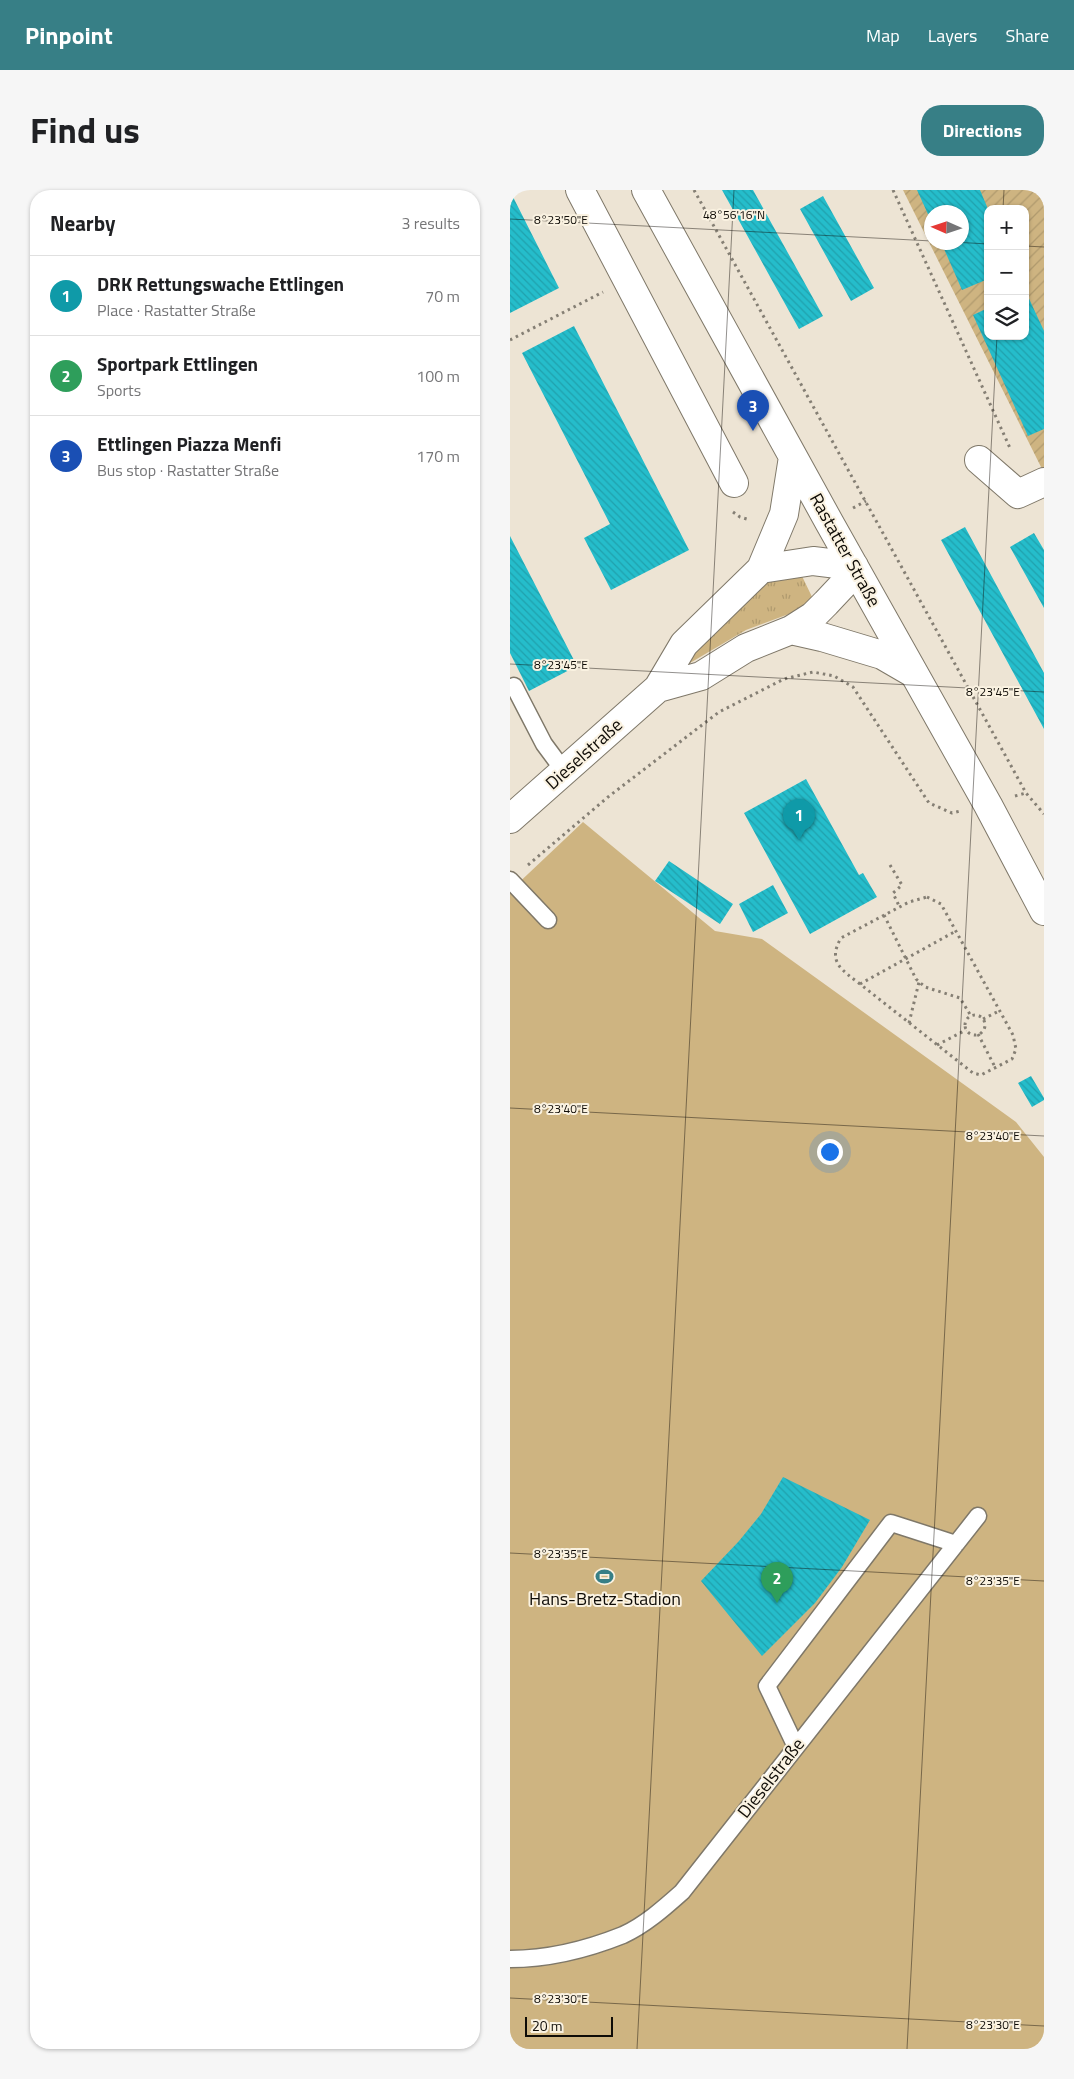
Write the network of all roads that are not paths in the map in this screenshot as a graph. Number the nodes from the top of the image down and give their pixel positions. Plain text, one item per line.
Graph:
1 (580, 190) edge
2 (646, 190) edge
3 (793, 457) junction
4 (979, 460) dead end
5 (1044, 482) edge
6 (734, 483) dead end
7 (854, 566) junction
8 (761, 569) junction
9 (792, 630) junction
10 (914, 674) junction
11 (514, 686) dead end
12 (658, 688) junction
13 (564, 771) junction
14 (510, 820) edge
15 (510, 880) edge
16 (1044, 911) edge
17 (548, 920) dead end
18 (978, 1516) dead end
19 (956, 1544) junction
20 (796, 1747) junction
21 (510, 1959) edge

1 - 6 street
2 - 3 street, Rastatter Straße
3 - 7 street, Rastatter Straße
3 - 8 street, Dieselstraße
4 - 5 street
7 - 8 street
7 - 9 street, Dieselstraße
7 - 10 street, Rastatter Straße
8 - 12 street, Dieselstraße
9 - 10 street
9 - 12 street, Dieselstraße
10 - 16 street, Rastatter Straße
11 - 13 lane
12 - 13 street, Dieselstraße
13 - 14 street, Dieselstraße
15 - 17 lane
18 - 19 lane, Dieselstraße
19 - 20 lane, Dieselstraße
19 - 20 lane
20 - 21 lane, Dieselstraße

